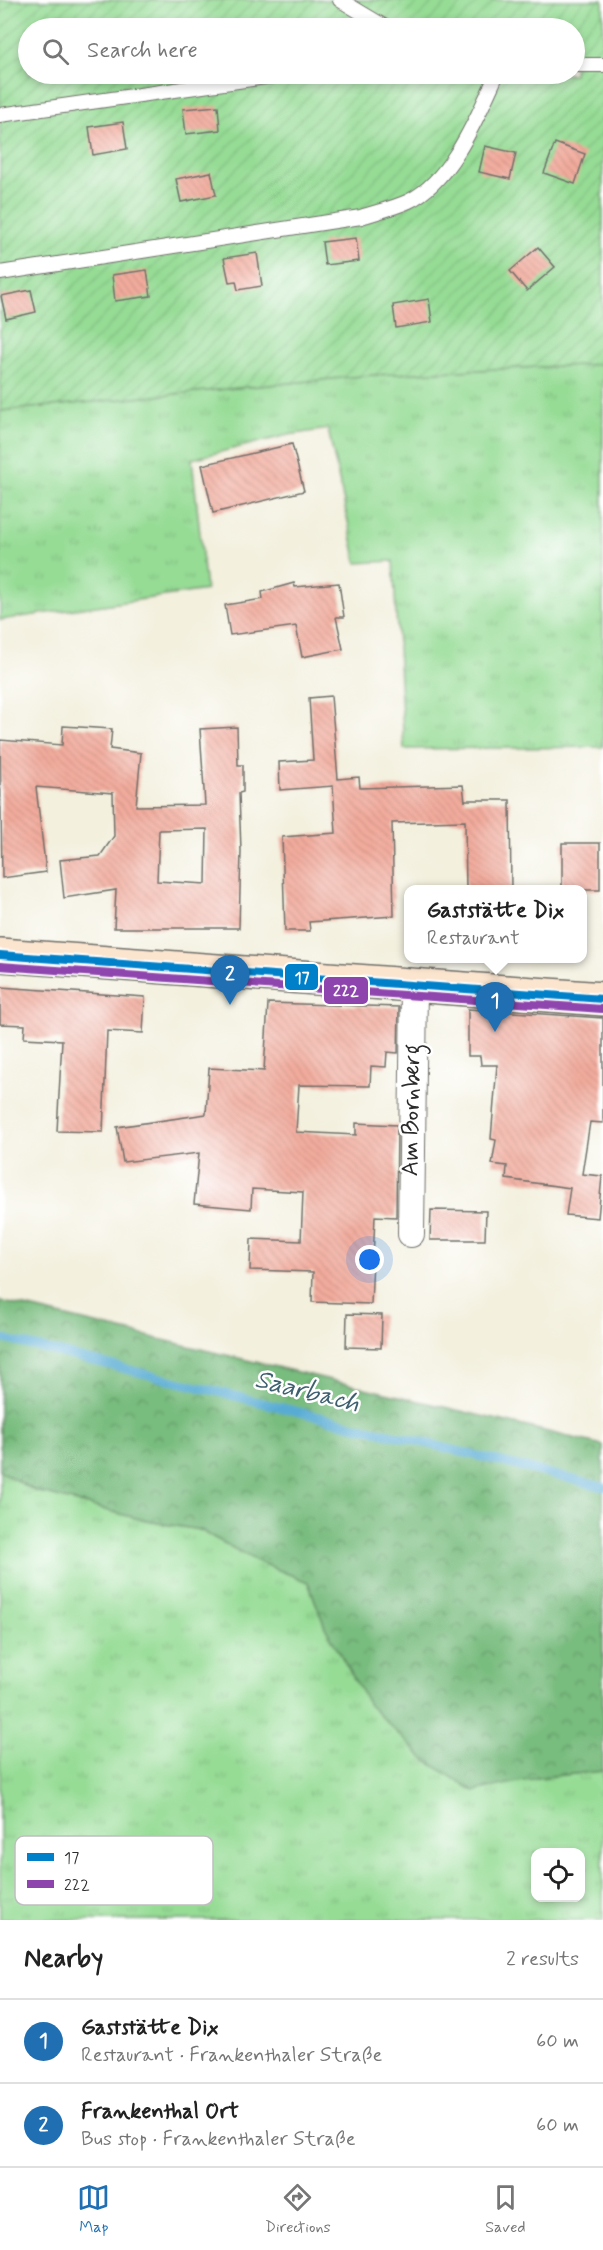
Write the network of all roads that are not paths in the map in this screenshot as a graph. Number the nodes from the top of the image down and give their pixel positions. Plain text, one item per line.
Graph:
1 (340, 0) edge
2 (370, 18) edge
3 (603, 64) edge
4 (585, 65) edge
5 (217, 84) edge
6 (492, 84) edge
7 (0, 115) edge
8 (0, 273) edge
9 (0, 955) edge
10 (414, 986) junction
11 (603, 999) edge
12 (411, 1234) dead end

1 - 2 lane
3 - 4 lane
5 - 7 lane
6 - 8 lane
9 - 10 main road
10 - 11 main road
10 - 12 street, Am Bornberg

